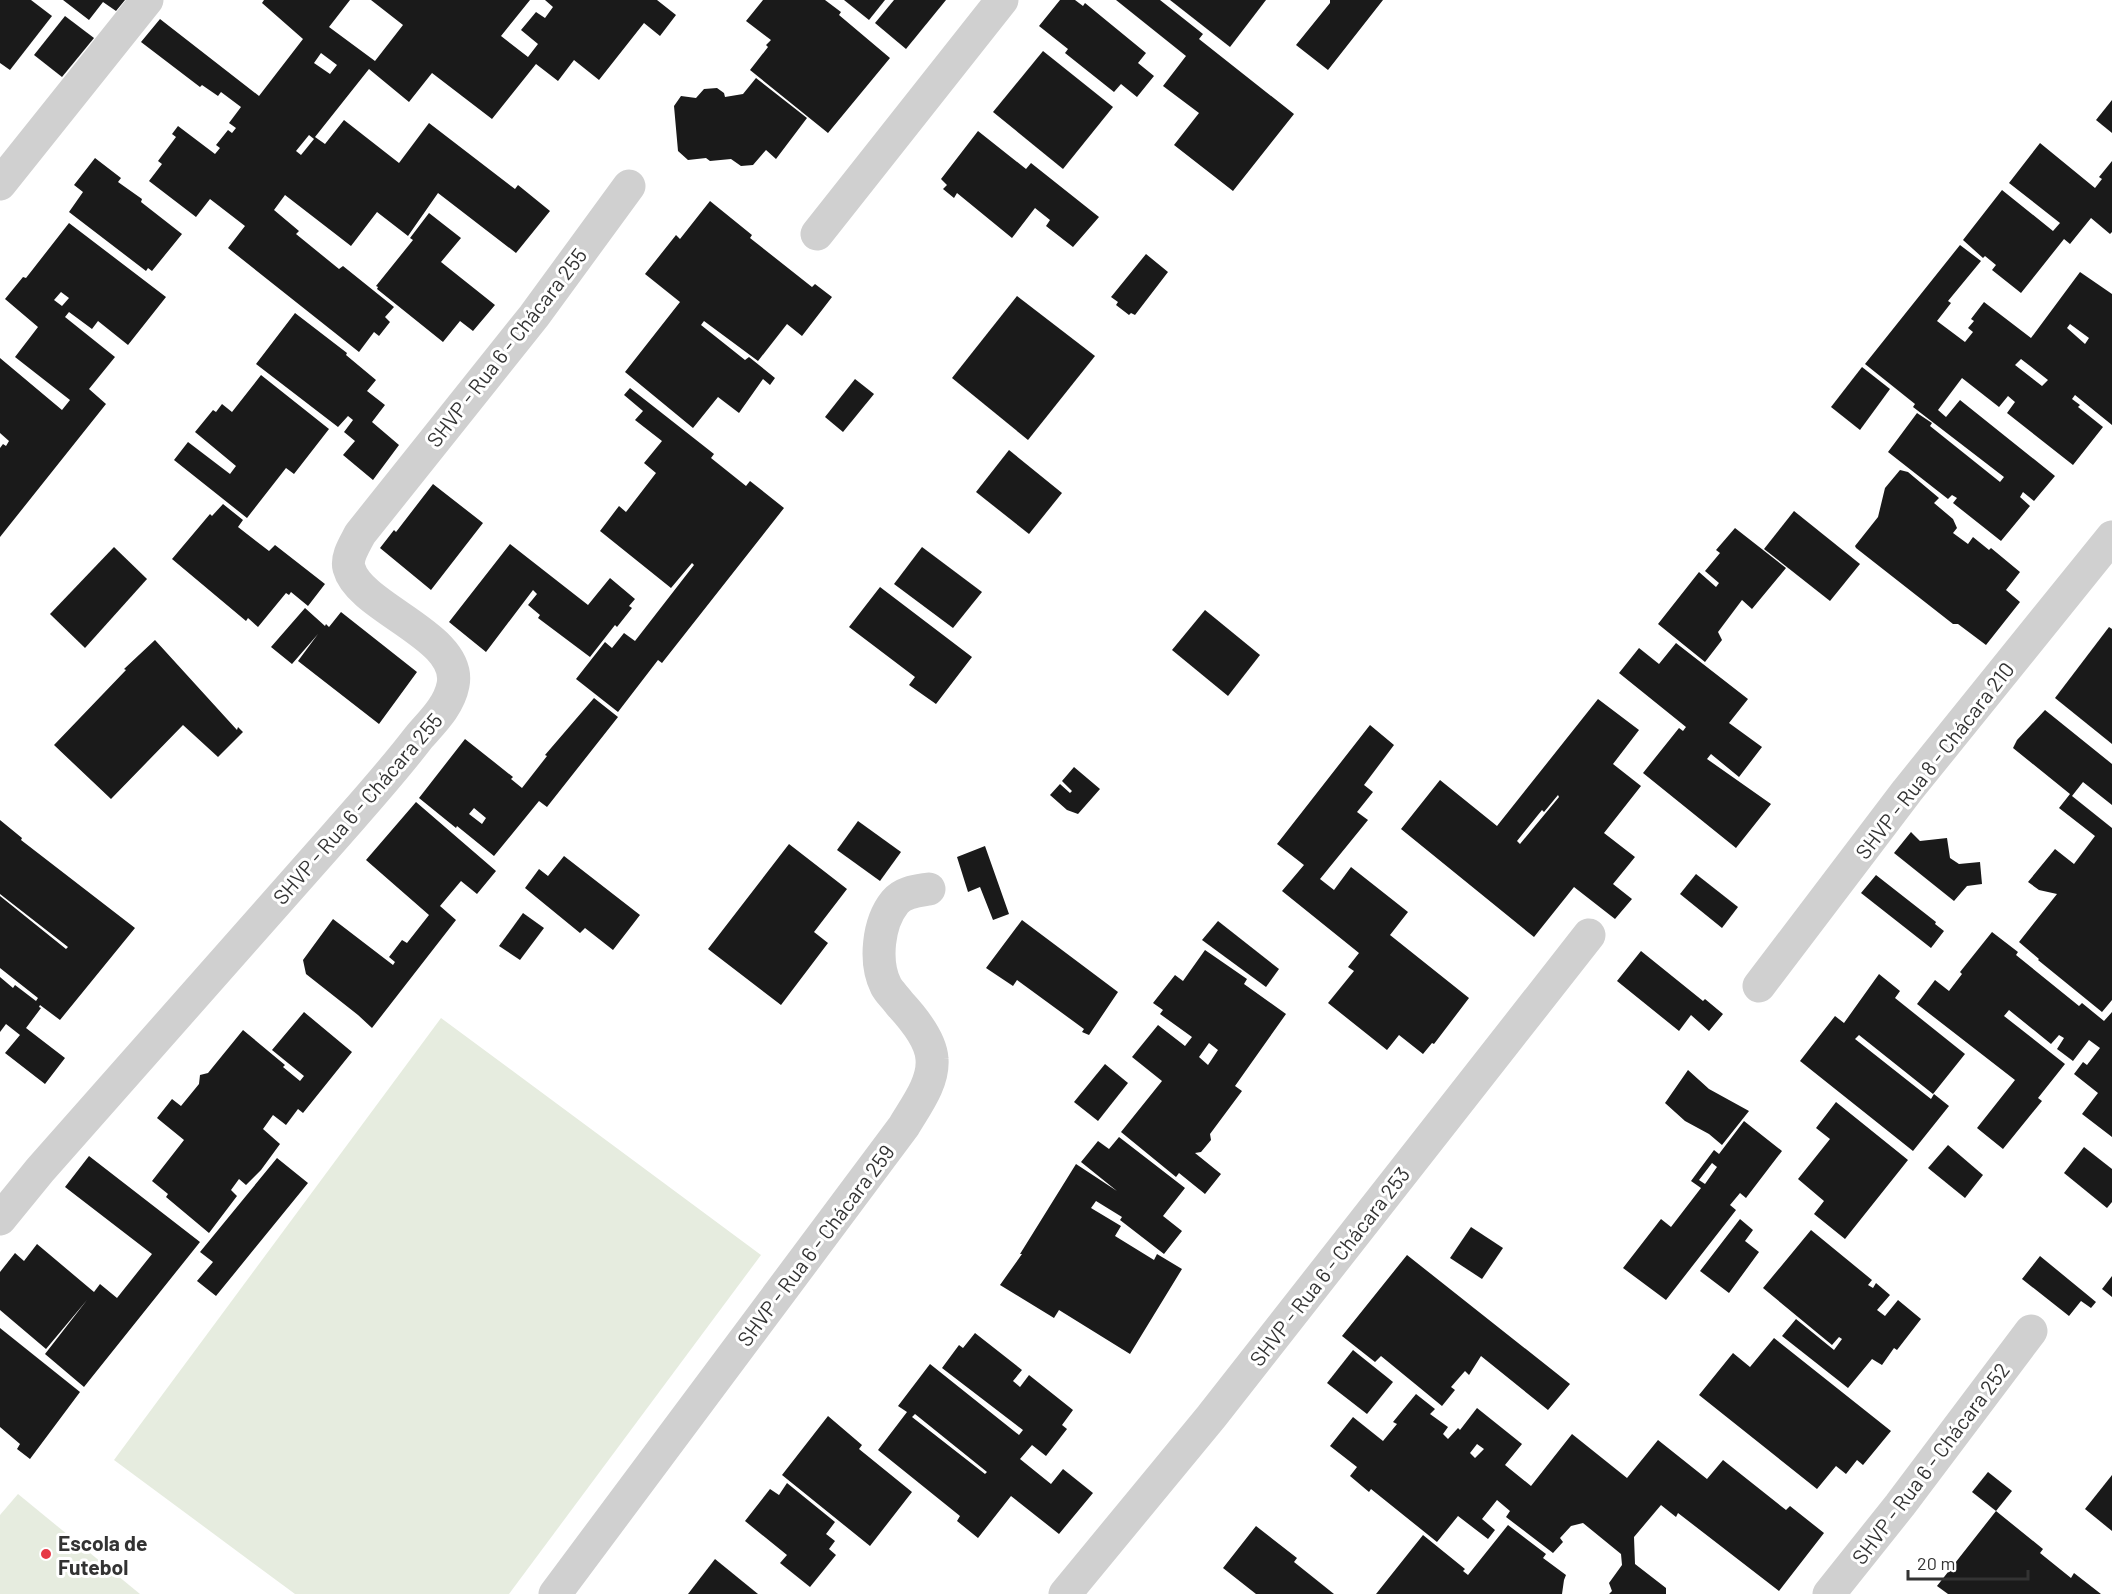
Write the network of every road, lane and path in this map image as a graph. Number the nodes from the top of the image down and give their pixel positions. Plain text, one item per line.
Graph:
1 (147, 0) edge
2 (1002, 0) edge
3 (0, 184) edge
4 (629, 186) dead end
5 (817, 234) dead end
6 (2112, 537) edge
7 (929, 890) dead end
8 (1589, 935) dead end
9 (1759, 986) dead end
10 (0, 1219) edge
11 (2031, 1331) dead end
12 (555, 1594) edge
13 (1065, 1594) edge
14 (1829, 1594) edge

1 - 3 street
2 - 5 street
4 - 10 street, SHVP - Rua 6 - Chácara 255
6 - 9 street, SHVP - Rua 8 - Chácara 210
7 - 12 street, SHVP - Rua 6 - Chácara 259
8 - 13 street, SHVP - Rua 6 - Chácara 253
11 - 14 street, SHVP - Rua 6 - Chácara 252

